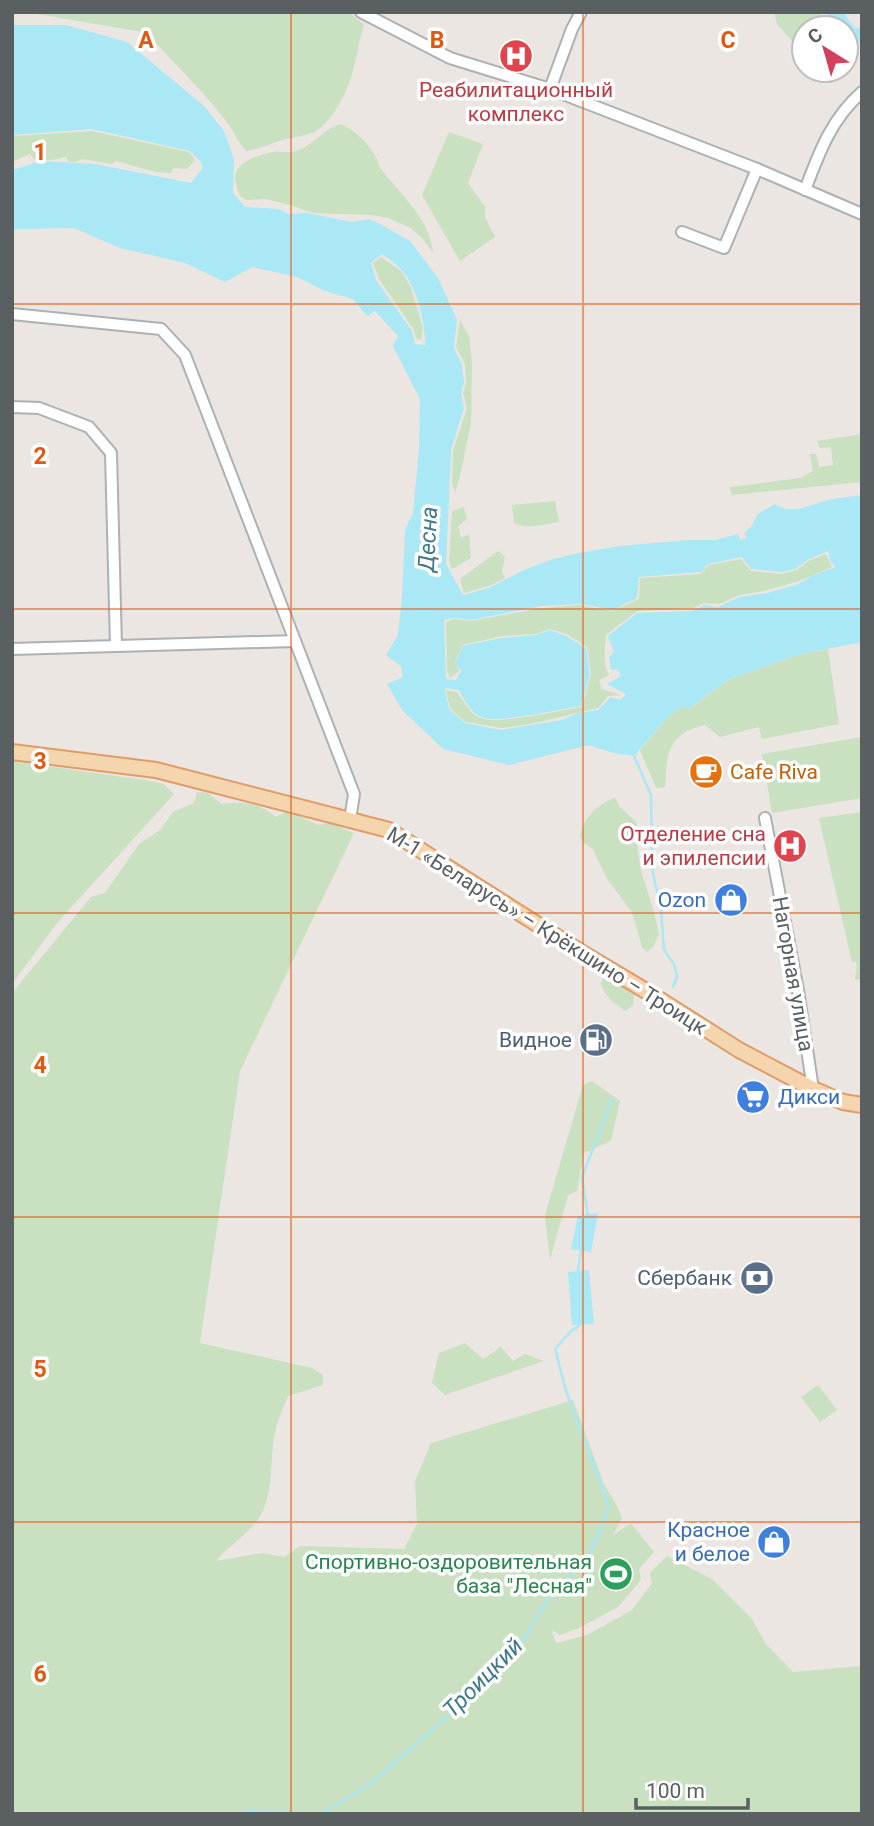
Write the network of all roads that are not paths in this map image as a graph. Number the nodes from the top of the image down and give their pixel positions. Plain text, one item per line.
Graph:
1 (361, 12) edge
2 (581, 12) edge
3 (550, 89) junction
4 (862, 92) edge
5 (757, 169) junction
6 (805, 190) junction
7 (862, 214) edge
8 (682, 232) dead end
9 (12, 314) edge
10 (12, 407) edge
11 (295, 641) junction
12 (116, 646) junction
13 (12, 649) edge
14 (12, 752) edge
15 (765, 818) dead end
16 (350, 820) junction
17 (813, 1089) junction
18 (862, 1105) edge

1 - 3 street
2 - 3 street
3 - 5 street
4 - 6 street
5 - 6 street
5 - 8 street
6 - 7 street
9 - 11 street
10 - 12 street
11 - 12 street
11 - 16 street
12 - 13 street
14 - 16 main road, М-1 «Беларусь» – Крёкшино – Троицк
15 - 17 street, Нагорная улица
16 - 17 main road, М-1 «Беларусь» – Крёкшино – Троицк
17 - 18 main road, М-1 «Беларусь» – Крёкшино – Троицк

